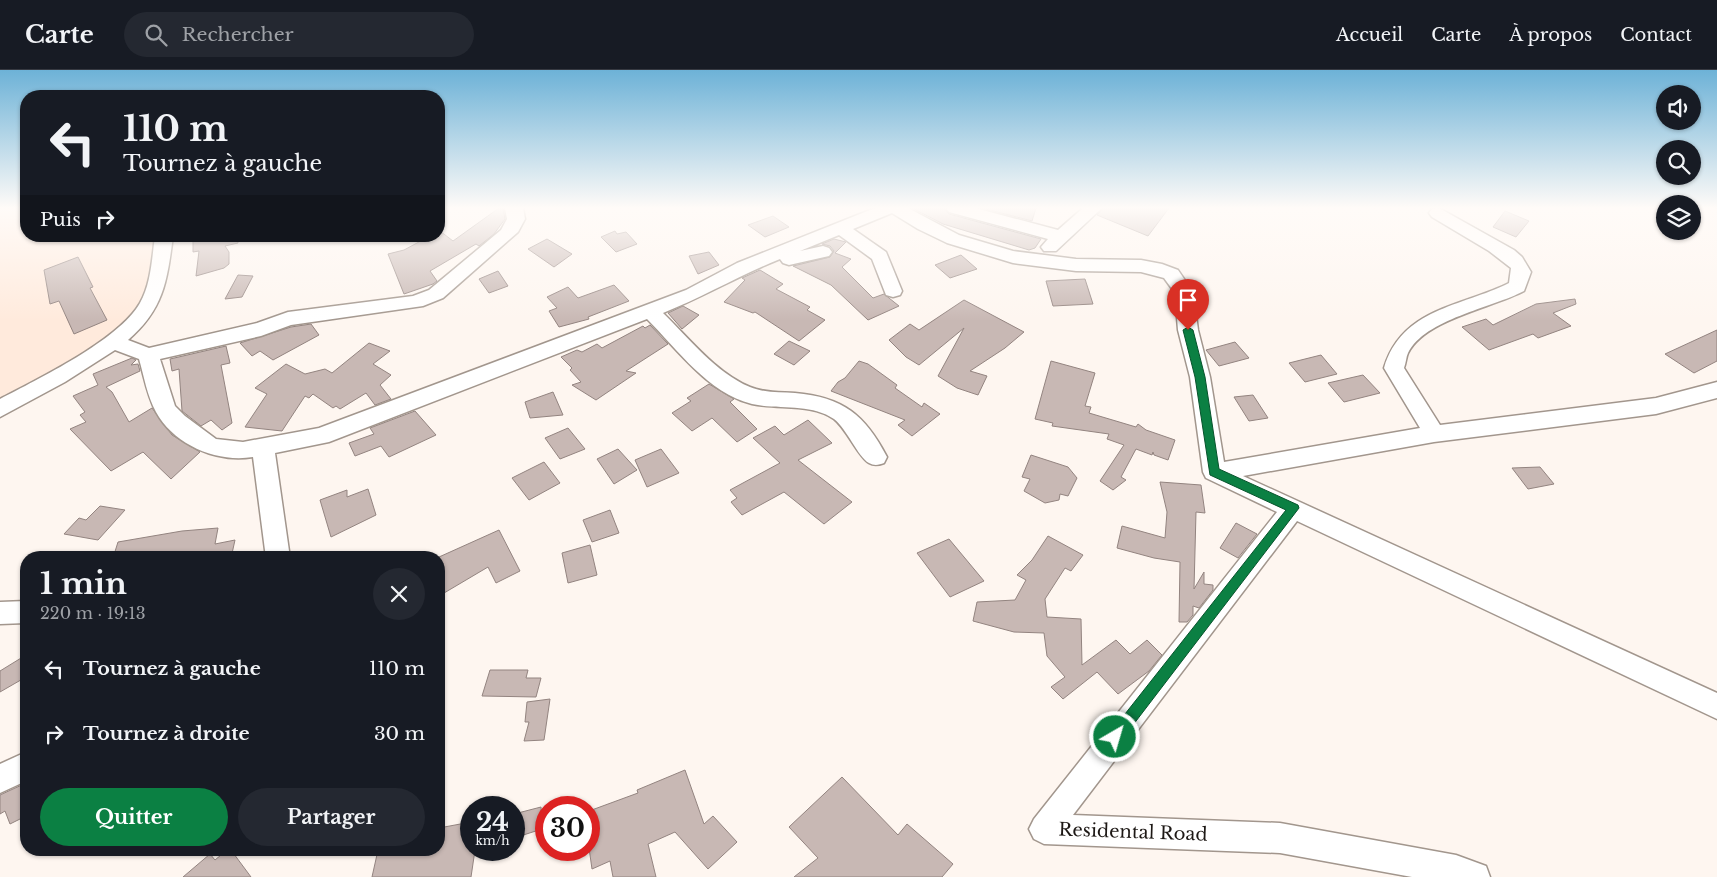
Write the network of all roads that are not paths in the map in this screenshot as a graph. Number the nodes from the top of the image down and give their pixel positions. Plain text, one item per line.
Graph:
1 (162, 246) edge
2 (493, 246) edge
3 (797, 246) edge
4 (865, 246) edge
5 (967, 246) edge
6 (1051, 246) edge
7 (1492, 246) edge
8 (823, 252) dead end
9 (1032, 262) junction
10 (744, 267) junction
11 (893, 292) dead end
12 (650, 310) junction
13 (113, 342) junction
14 (148, 355) junction
15 (1717, 390) edge
16 (0, 409) edge
17 (1434, 434) junction
18 (263, 448) junction
19 (876, 457) dead end
20 (1214, 472) junction
21 (1294, 508) junction
22 (277, 551) edge
23 (0, 612) edge
24 (20, 612) edge
25 (1717, 706) edge
26 (20, 769) edge
27 (0, 779) edge
28 (1475, 877) edge

1 - 13 street
2 - 14 street
3 - 10 street
4 - 11 street
5 - 9 street
6 - 9 street
7 - 17 street
8 - 10 street
9 - 20 street
10 - 12 street
12 - 18 street
12 - 19 street
13 - 14 street
13 - 16 street
14 - 18 street
15 - 17 street
17 - 20 street
18 - 22 street
20 - 21 street
21 - 25 street
21 - 28 street, Residental Road
23 - 24 street
26 - 27 street

